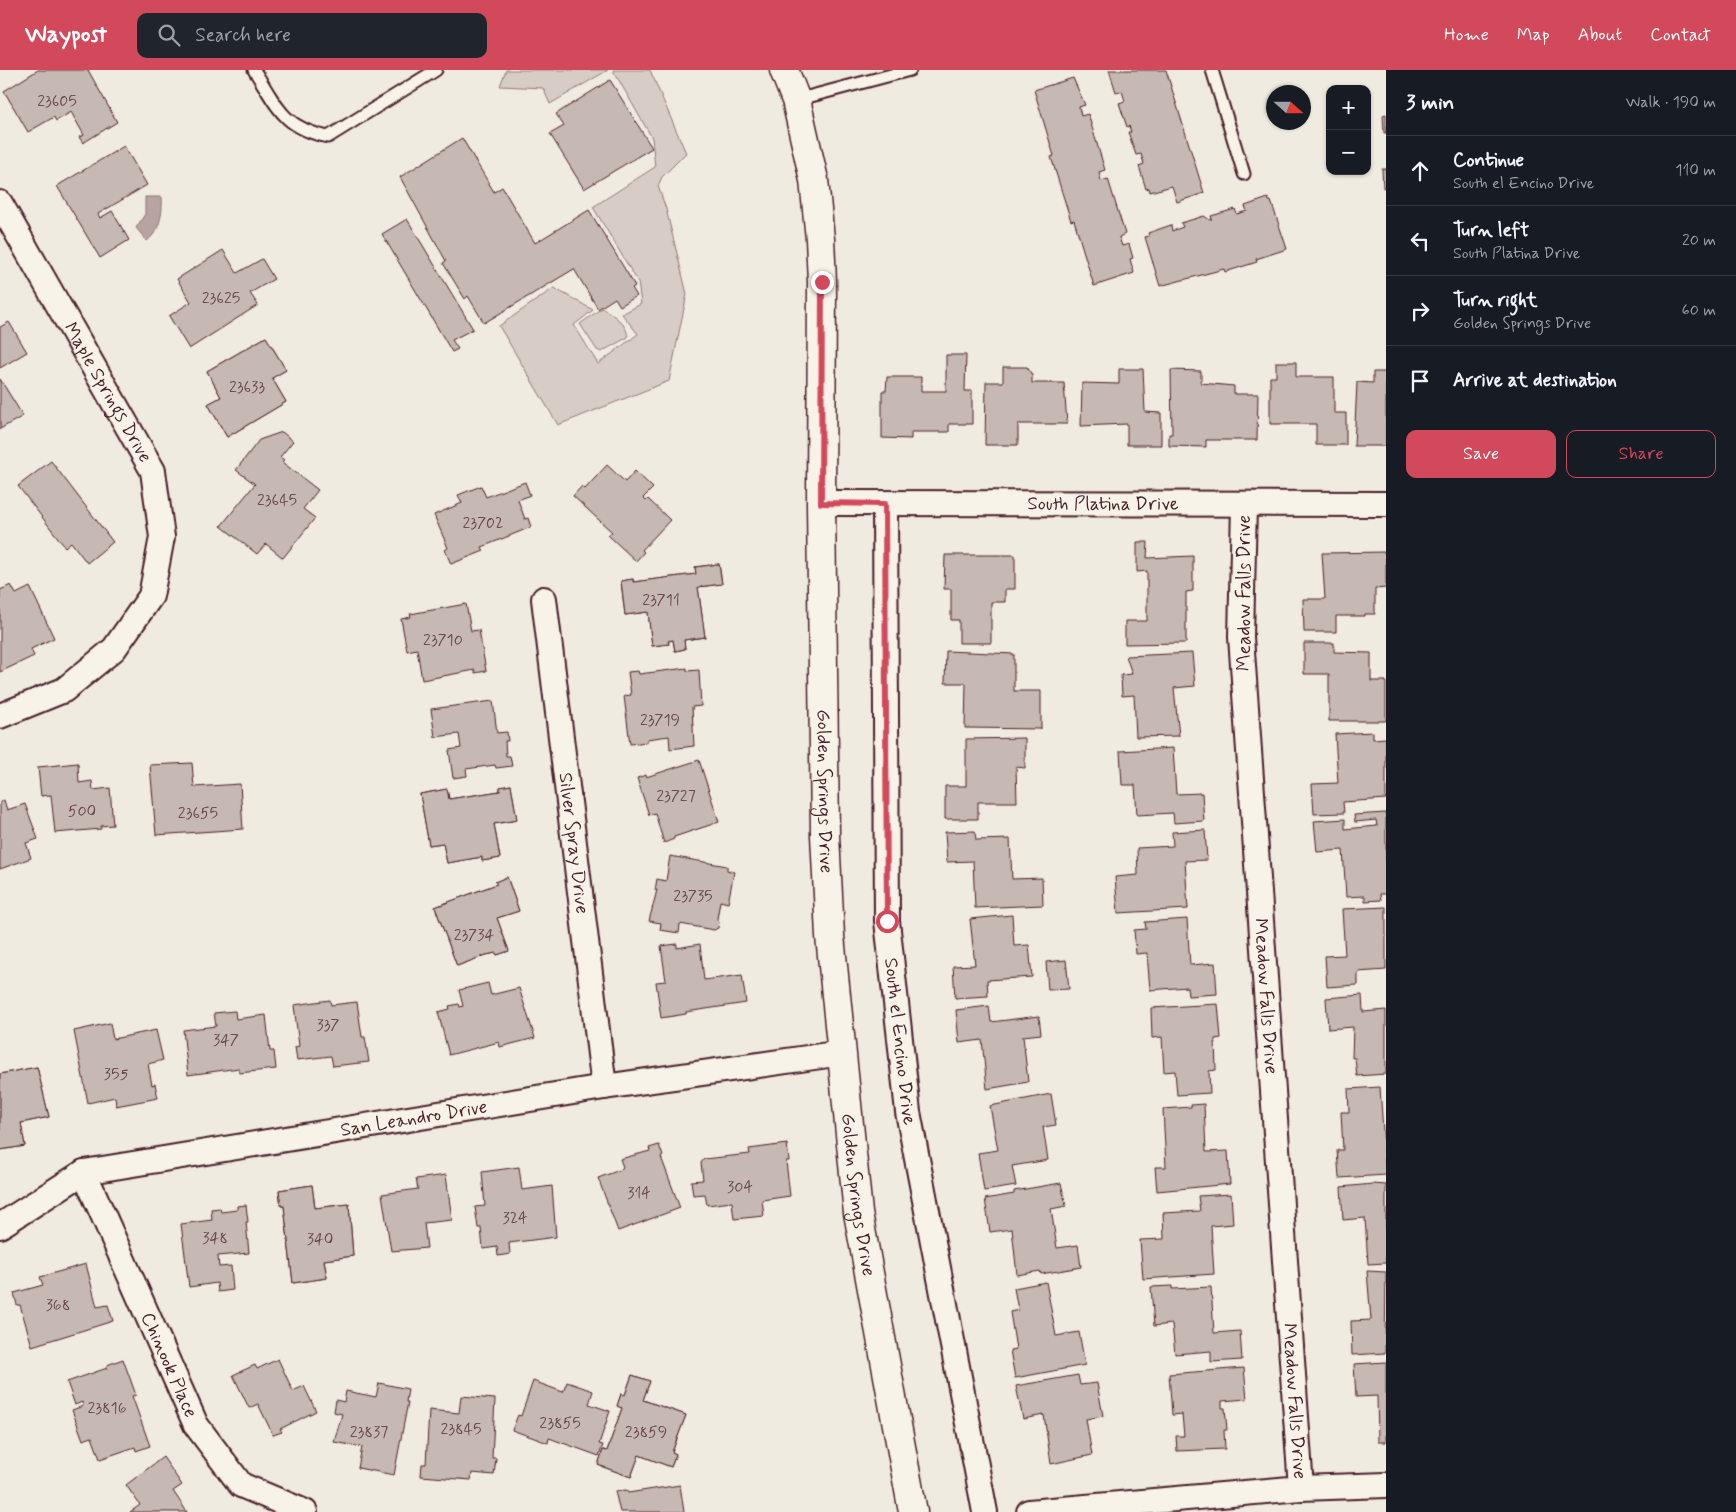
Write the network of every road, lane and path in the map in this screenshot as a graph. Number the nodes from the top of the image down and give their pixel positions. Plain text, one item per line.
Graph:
1 (254, 70) edge
2 (436, 70) edge
3 (784, 70) edge
4 (910, 70) edge
5 (1212, 70) edge
6 (796, 100) junction
7 (1244, 174) dead end
8 (0, 203) edge
9 (821, 503) junction
10 (885, 504) junction
11 (1386, 504) edge
12 (1244, 505) junction
13 (544, 600) dead end
14 (0, 716) edge
15 (842, 1053) junction
16 (604, 1087) junction
17 (84, 1172) junction
18 (0, 1226) edge
19 (1386, 1485) edge
20 (1301, 1488) junction
21 (305, 1512) edge
22 (913, 1512) edge
23 (985, 1512) edge
24 (1029, 1512) edge

1 - 2 lane
3 - 6 main road, Golden Springs Drive
4 - 6 lane
5 - 7 lane
6 - 9 main road, Golden Springs Drive
8 - 14 street, Maple Springs Drive
9 - 10 street, South Platina Drive
9 - 15 main road, Golden Springs Drive
10 - 12 street, South Platina Drive
10 - 23 street, South el Encino Drive
11 - 12 street, South Platina Drive
12 - 20 street, Meadow Falls Drive
13 - 16 street, Silver Spray Drive
15 - 16 street, San Leandro Drive
15 - 22 main road, Golden Springs Drive
16 - 17 street, San Leandro Drive
17 - 18 street, San Leandro Drive
17 - 21 street, Chinook Place
19 - 20 street
20 - 24 street

